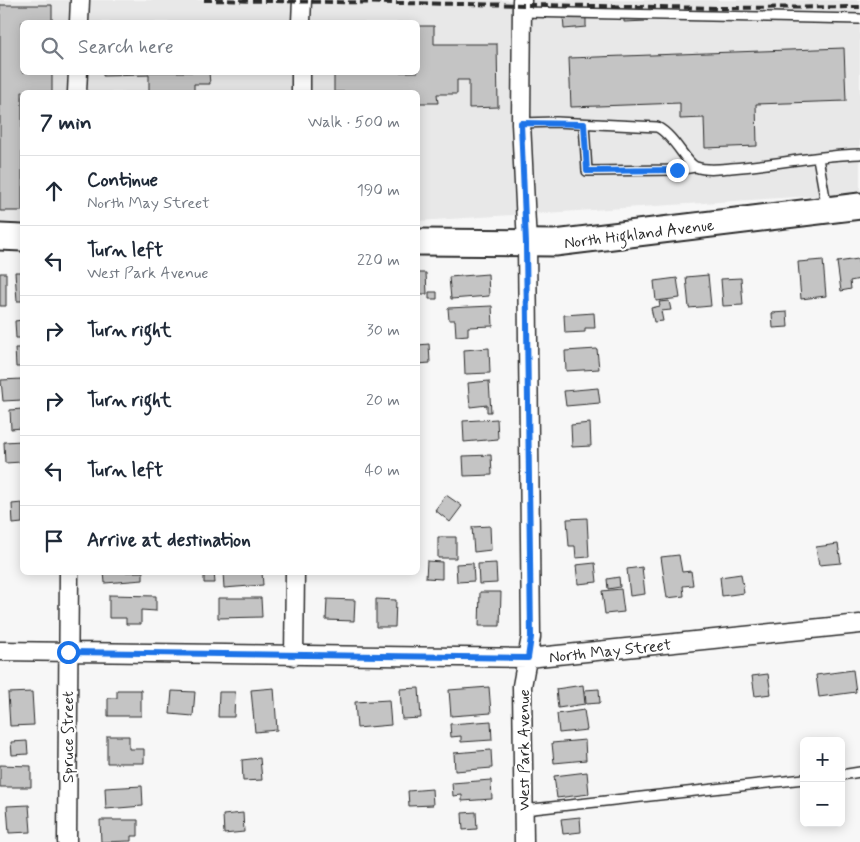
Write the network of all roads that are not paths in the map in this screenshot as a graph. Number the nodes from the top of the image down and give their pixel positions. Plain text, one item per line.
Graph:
1 (80, 0) edge
2 (302, 0) edge
3 (522, 6) edge
4 (860, 19) edge
5 (79, 20) edge
6 (301, 20) edge
7 (78, 75) edge
8 (301, 75) edge
9 (77, 90) edge
10 (301, 90) edge
11 (521, 123) junction
12 (584, 124) junction
13 (860, 154) edge
14 (818, 158) junction
15 (695, 167) junction
16 (860, 206) edge
17 (827, 210) junction
18 (0, 237) edge
19 (20, 238) edge
20 (420, 242) edge
21 (526, 244) junction
22 (69, 575) edge
23 (295, 575) edge
24 (860, 624) edge
25 (0, 651) edge
26 (68, 652) junction
27 (294, 656) junction
28 (528, 658) junction
29 (860, 772) edge
30 (845, 774) edge
31 (800, 779) edge
32 (524, 810) junction
33 (67, 842) edge
34 (524, 842) edge

1 - 5 street
2 - 6 street
3 - 4 lane
3 - 11 street, West Park Avenue
7 - 9 street
8 - 10 street
11 - 12 lane
11 - 21 street, West Park Avenue
12 - 15 lane
12 - 15 lane
13 - 14 lane
14 - 15 lane
14 - 17 lane
16 - 17 street, North Highland Avenue
17 - 21 street, North Highland Avenue
18 - 19 street
20 - 21 street, North Highland Avenue
21 - 28 street, West Park Avenue
22 - 26 street, Spruce Street
23 - 27 street
24 - 28 street, North May Street
25 - 26 street, North May Street
26 - 27 street, North May Street
26 - 33 street, Spruce Street
27 - 28 street, North May Street
28 - 32 street, West Park Avenue
29 - 30 lane
31 - 32 lane
32 - 34 street, West Park Avenue

